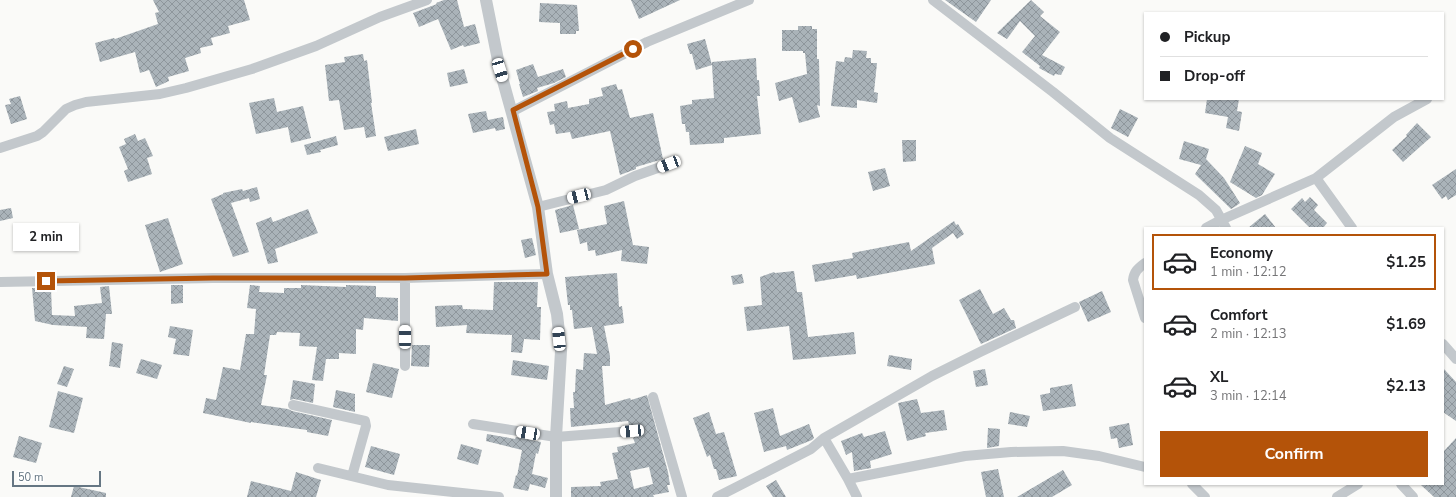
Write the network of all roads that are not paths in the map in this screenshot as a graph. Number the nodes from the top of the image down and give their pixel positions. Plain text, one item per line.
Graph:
1 (427, 0) edge
2 (486, 0) edge
3 (750, 0) edge
4 (933, 0) edge
5 (1425, 100) edge
6 (513, 110) junction
7 (0, 148) edge
8 (669, 164) dead end
9 (1316, 178) junction
10 (538, 207) junction
11 (1223, 224) edge
12 (1210, 227) edge
13 (1351, 227) edge
14 (1144, 264) edge
15 (547, 274) junction
16 (405, 278) junction
17 (0, 282) edge
18 (1075, 307) dead end
19 (1144, 315) edge
20 (1444, 345) edge
21 (1456, 359) edge
22 (406, 366) dead end
23 (652, 397) dead end
24 (293, 405) dead end
25 (473, 424) dead end
26 (632, 431) dead end
27 (556, 437) junction
28 (824, 438) junction
29 (1144, 467) edge
30 (318, 468) dead end
31 (352, 476) junction
32 (848, 479) junction
33 (1193, 485) edge
34 (1200, 485) edge
35 (1356, 485) edge
36 (1402, 485) edge
37 (1204, 496) edge
38 (499, 497) edge
39 (556, 497) edge
40 (682, 497) edge
41 (717, 497) edge
42 (857, 497) edge
43 (1337, 497) edge
44 (1413, 497) edge

1 - 7 street
2 - 6 street
3 - 6 street
4 - 11 street
5 - 9 street
6 - 10 street
8 - 10 street
9 - 11 street
9 - 13 street
10 - 15 street
11 - 12 street
14 - 19 street
15 - 16 street
15 - 27 street
16 - 17 street
16 - 22 street
18 - 28 street
20 - 21 street
23 - 40 street
24 - 31 street
25 - 27 street
26 - 27 street
27 - 39 street
28 - 32 street
28 - 41 street
29 - 32 street
30 - 31 street
31 - 38 street
32 - 42 street
33 - 37 street
34 - 37 street
35 - 43 street
36 - 44 street

